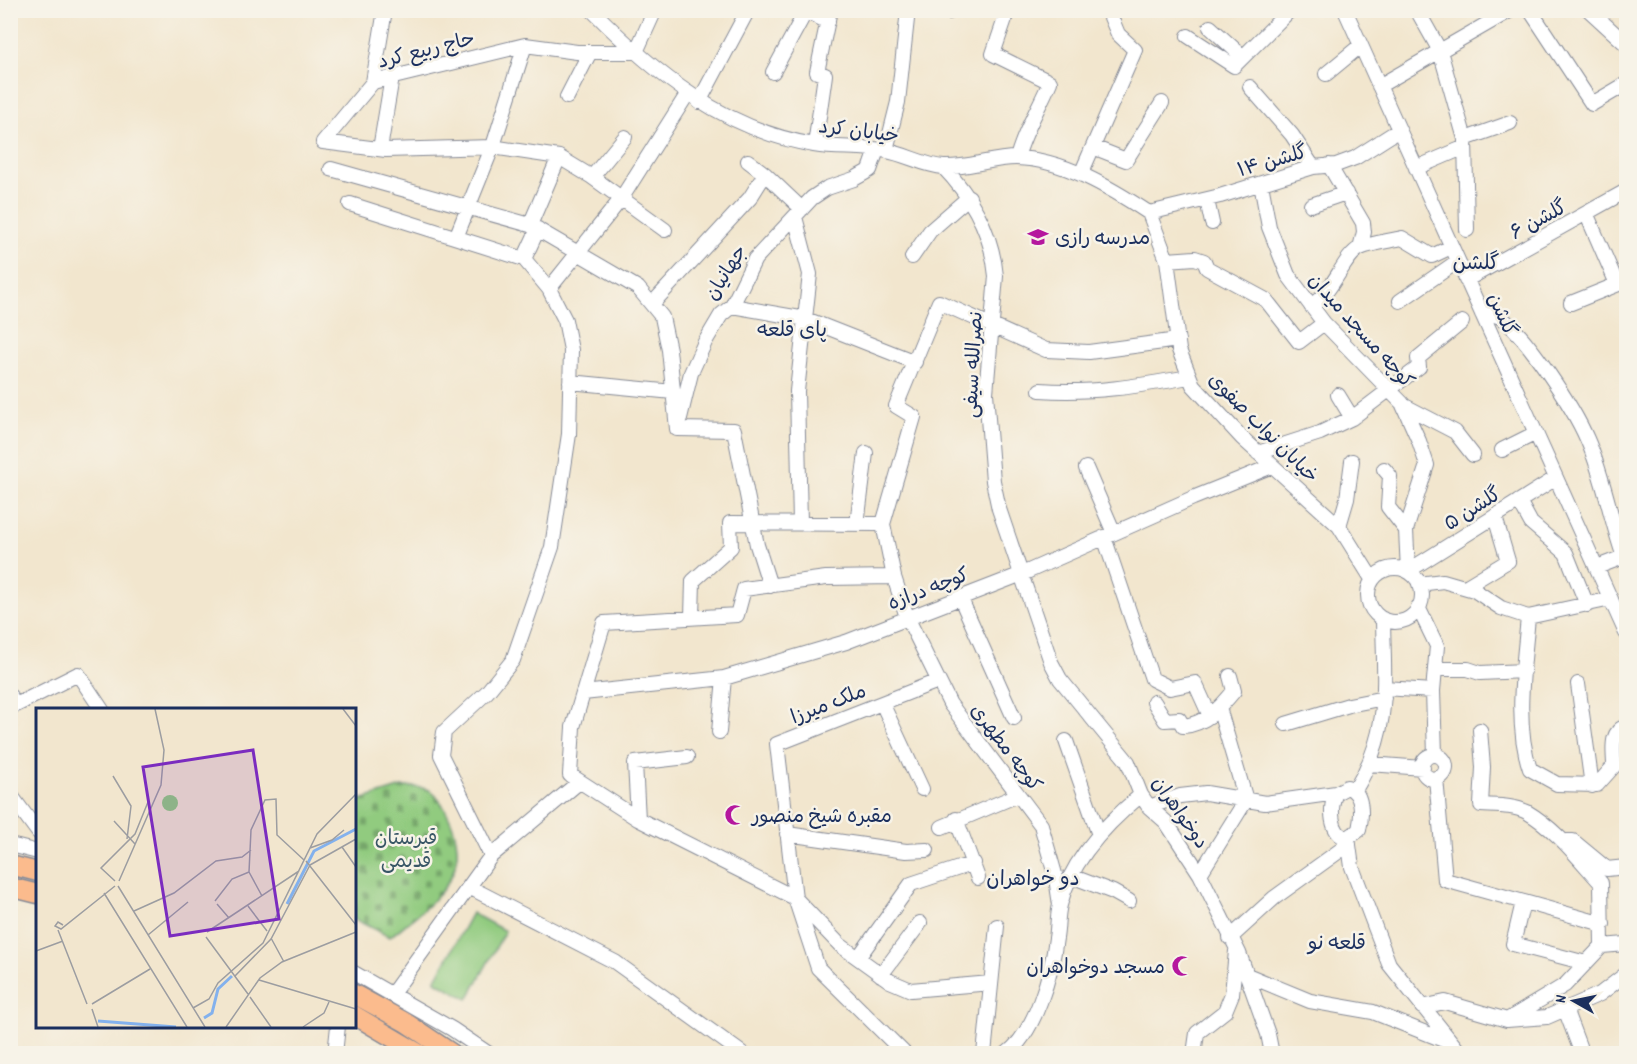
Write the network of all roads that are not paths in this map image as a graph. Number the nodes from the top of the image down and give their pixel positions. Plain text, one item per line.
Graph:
1 (385, 10) edge
2 (592, 10) edge
3 (655, 10) edge
4 (748, 10) edge
5 (908, 10) edge
6 (1008, 10) edge
7 (1345, 10) edge
8 (1417, 10) edge
9 (1511, 10) edge
10 (1530, 10) edge
11 (1589, 10) edge
12 (1288, 11) edge
13 (1111, 12) edge
14 (829, 16) edge
15 (1210, 27) dead end
16 (1188, 36) dead end
17 (1626, 44) edge
18 (525, 45) junction
19 (1360, 46) junction
20 (1440, 51) junction
21 (590, 52) junction
22 (636, 52) junction
23 (1243, 57) junction
24 (773, 72) dead end
25 (1326, 74) dead end
26 (392, 77) junction
27 (373, 82) junction
28 (1626, 84) edge
29 (1379, 86) junction
30 (1250, 87) dead end
31 (567, 97) dead end
32 (693, 98) junction
33 (1162, 104) dead end
34 (1510, 123) dead end
35 (1399, 130) junction
36 (625, 137) dead end
37 (1465, 143) junction
38 (815, 145) junction
39 (492, 147) junction
40 (1093, 147) junction
41 (380, 149) junction
42 (881, 150) junction
43 (559, 157) junction
44 (1017, 158) junction
45 (748, 161) dead end
46 (1329, 165) junction
47 (943, 167) junction
48 (1313, 167) junction
49 (1416, 168) junction
50 (331, 169) dead end
51 (765, 174) junction
52 (1081, 174) junction
53 (592, 177) junction
54 (1261, 184) junction
55 (1626, 191) edge
56 (1346, 193) junction
57 (969, 197) junction
58 (621, 199) junction
59 (1207, 200) junction
60 (350, 204) dead end
61 (1311, 205) dead end
62 (467, 209) junction
63 (798, 213) junction
64 (1149, 213) junction
65 (1587, 215) junction
66 (1212, 223) dead end
67 (534, 227) junction
68 (665, 230) dead end
69 (1467, 230) dead end
70 (457, 235) junction
71 (1451, 247) junction
72 (1360, 249) junction
73 (579, 253) junction
74 (912, 257) dead end
75 (524, 259) junction
76 (1167, 260) junction
77 (1458, 261) junction
78 (1466, 280) junction
79 (1622, 282) edge
80 (549, 289) junction
81 (1400, 301) dead end
82 (1570, 303) dead end
83 (652, 304) junction
84 (732, 306) junction
85 (1311, 306) junction
86 (1482, 314) junction
87 (806, 319) junction
88 (1462, 322) dead end
89 (1324, 323) junction
90 (992, 326) junction
91 (1178, 340) junction
92 (915, 362) junction
93 (1189, 377) junction
94 (570, 382) junction
95 (1388, 389) junction
96 (1040, 390) dead end
97 (673, 392) junction
98 (1338, 395) dead end
99 (1403, 405) junction
100 (1352, 418) junction
101 (677, 429) junction
102 (1536, 433) junction
103 (1502, 450) dead end
104 (866, 453) dead end
105 (1258, 453) junction
106 (1473, 455) dead end
107 (1352, 461) dead end
108 (1272, 466) junction
109 (1086, 468) dead end
110 (1384, 469) dead end
111 (1556, 478) junction
112 (1519, 501) junction
113 (1495, 517) junction
114 (754, 523) junction
115 (800, 523) junction
116 (857, 524) junction
117 (883, 524) junction
118 (1339, 526) junction
119 (1406, 530) junction
120 (1109, 535) junction
121 (1625, 557) edge
122 (1597, 567) junction
123 (1408, 571) junction
124 (1022, 574) junction
125 (894, 577) junction
126 (1372, 579) junction
127 (1419, 584) junction
128 (770, 585) junction
129 (1465, 587) junction
130 (960, 597) junction
131 (1611, 599) junction
132 (1587, 604) junction
133 (1418, 607) junction
134 (907, 617) junction
135 (692, 618) junction
136 (1528, 618) junction
137 (1383, 619) junction
138 (1626, 633) edge
139 (1436, 669) junction
140 (1524, 671) junction
141 (1230, 676) dead end
142 (724, 678) junction
143 (938, 681) junction
144 (1578, 684) dead end
145 (1433, 691) junction
146 (583, 693) junction
147 (1384, 693) junction
148 (10, 696) edge
149 (1154, 702) dead end
150 (882, 703) junction
151 (101, 708) edge
152 (1215, 712) junction
153 (1014, 718) dead end
154 (1286, 724) dead end
155 (1626, 726) edge
156 (1480, 730) dead end
157 (719, 732) dead end
158 (1066, 741) dead end
159 (1435, 754) junction
160 (687, 757) dead end
161 (1370, 764) junction
162 (1423, 768) junction
163 (1436, 778) junction
164 (578, 783) junction
165 (1592, 786) junction
166 (922, 789) dead end
167 (1354, 790) junction
168 (1336, 793) junction
169 (10, 794) edge
170 (1018, 795) junction
171 (1141, 795) junction
172 (1246, 800) junction
173 (1149, 807) junction
174 (638, 819) junction
175 (956, 819) junction
176 (942, 827) dead end
177 (36, 829) edge
178 (787, 834) junction
179 (1099, 834) junction
180 (1349, 841) junction
181 (1562, 841) junction
182 (10, 845) edge
183 (927, 850) dead end
184 (36, 852) edge
185 (491, 856) junction
186 (974, 863) junction
187 (10, 865) edge
188 (1626, 867) edge
189 (36, 872) edge
190 (1200, 874) junction
191 (1071, 876) junction
192 (978, 878) dead end
193 (10, 886) edge
194 (469, 887) junction
195 (36, 893) edge
196 (795, 898) junction
197 (1129, 901) dead end
198 (1523, 902) junction
199 (1060, 905) junction
200 (920, 923) dead end
201 (1603, 924) junction
202 (997, 926) dead end
203 (1233, 944) junction
204 (1626, 944) edge
205 (1602, 946) junction
206 (858, 958) junction
207 (1586, 963) junction
208 (1626, 974) edge
209 (356, 975) edge
210 (881, 975) junction
211 (1247, 975) junction
212 (991, 983) junction
213 (356, 994) edge
214 (388, 1002) junction
215 (1422, 1006) junction
216 (1566, 1009) junction
217 (356, 1016) edge
218 (1507, 1020) junction
219 (338, 1028) edge
220 (1457, 1049) edge
221 (1015, 1051) edge
222 (335, 1053) edge
223 (420, 1053) edge
224 (453, 1053) edge
225 (489, 1053) edge
226 (743, 1053) edge
227 (905, 1053) edge
228 (984, 1053) edge
229 (1194, 1053) edge
230 (1272, 1053) edge
231 (1582, 1053) edge

1 - 27 street
2 - 22 street, خیابان کرد
3 - 22 street
4 - 32 street
5 - 42 street, جهانیان
6 - 44 street
7 - 19 street, گلشن
8 - 20 street
9 - 20 street
10 - 28 street
11 - 17 street
12 - 23 street
13 - 40 street
14 - 24 street
14 - 38 street
15 - 23 street
16 - 23 street
18 - 21 street, حاج ربیع کرد
18 - 26 street, حاج ربیع کرد
18 - 39 street
19 - 25 street
19 - 29 street, گلشن
20 - 29 street
20 - 37 street
21 - 22 street, حاج ربیع کرد
21 - 31 street
22 - 32 street, خیابان کرد
26 - 27 street, حاج ربیع کرد
26 - 41 street
27 - 41 street, حاج ربیع کرد
29 - 35 street, گلشن
30 - 48 street
32 - 38 street, خیابان کرد
32 - 58 street
33 - 40 street
34 - 37 street
35 - 46 street, گلشن ۱۴
35 - 49 street, گلشن
36 - 53 street
37 - 49 street
37 - 69 street
38 - 42 street, خیابان کرد
39 - 41 street
39 - 43 street
39 - 62 street
40 - 52 street
42 - 47 street, خیابان کرد
42 - 63 street, جهانیان
43 - 53 street
43 - 67 street
44 - 47 street, خیابان کرد
44 - 52 street, خیابان کرد
45 - 51 street
46 - 48 street, گلشن ۱۴
46 - 56 street
47 - 57 street, نصرالله سیفی
48 - 54 street, گلشن ۱۴
49 - 71 street, گلشن
50 - 62 street
51 - 63 street
51 - 83 street
52 - 64 street, خیابان کرد
53 - 58 street
54 - 59 street, گلشن ۱۴
54 - 85 street, کوچه مسجد میدان
55 - 65 street, گلشن ۶
56 - 61 street
56 - 72 street
57 - 74 street
57 - 90 street, نصرالله سیفی
58 - 68 street
58 - 73 street
59 - 64 street, گلشن ۱۴
59 - 66 street
60 - 70 street
62 - 67 street
62 - 70 street
63 - 84 street, جهانیان
63 - 87 street
64 - 76 street, خیابان نواب صفوی
65 - 78 street, گلشن ۶
65 - 79 street
67 - 73 street
67 - 75 street
70 - 75 street
71 - 72 street
71 - 77 street, گلشن
72 - 85 street
73 - 80 street
73 - 83 street
75 - 80 street
76 - 89 street
76 - 91 street, خیابان نواب صفوی
77 - 78 street, گلشن
77 - 81 street
78 - 86 street, گلشن
79 - 82 street
80 - 94 street
83 - 97 street
84 - 87 street
84 - 101 street, جهانیان
85 - 89 street, کوچه مسجد میدان
86 - 102 street, گلشن
86 - 121 street
87 - 92 street
87 - 115 street
88 - 95 street
89 - 95 street, کوچه مسجد میدان
90 - 91 street
90 - 92 street
90 - 124 street, نصرالله سیفی
91 - 93 street, خیابان نواب صفوی
92 - 117 street
93 - 96 street
93 - 105 street, خیابان نواب صفوی
94 - 97 street
94 - 185 street
95 - 99 street, کوچه مسجد میدان
95 - 100 street
97 - 101 street
98 - 100 street
99 - 106 street
99 - 119 street, کوچه مسجد میدان
100 - 105 street
101 - 114 street
102 - 103 street
102 - 111 street, گلشن
104 - 116 street
105 - 108 street, خیابان نواب صفوی
107 - 118 street
108 - 118 street, خیابان نواب صفوی
108 - 120 street, کوچه درازه
109 - 120 street
110 - 119 street
111 - 112 street, گلشن ۵
111 - 122 street, گلشن
112 - 113 street, گلشن ۵
112 - 132 street
113 - 123 street, گلشن ۵
113 - 129 street
114 - 115 street
114 - 128 street
114 - 135 street
115 - 116 street
116 - 117 street
117 - 125 street, کوچه مطهری
118 - 126 street, خیابان نواب صفوی
119 - 123 street, کوچه مسجد میدان
120 - 124 street, کوچه درازه
120 - 152 street
121 - 122 street
122 - 131 street, گلشن
123 - 126 street
123 - 127 street
124 - 130 street, کوچه درازه
124 - 171 street, دوخواهران
125 - 128 street
125 - 134 street, کوچه مطهری
126 - 137 street
127 - 129 street
127 - 133 street
128 - 135 street
129 - 136 street
130 - 134 street, کوچه درازه
130 - 153 street
131 - 132 street
131 - 138 street, گلشن
132 - 136 street
133 - 137 street
133 - 139 street
134 - 142 street, کوچه درازه
134 - 143 street, کوچه مطهری
135 - 146 street
136 - 140 street
137 - 147 street
139 - 140 street
139 - 145 street
140 - 165 street
141 - 152 street
142 - 146 street, کوچه درازه
142 - 157 street
143 - 150 street, ملک میرزا
143 - 170 street, کوچه مطهری
144 - 165 street
145 - 147 street
145 - 159 street
146 - 164 street
147 - 154 street
147 - 161 street
148 - 151 street
149 - 152 street
150 - 166 street
150 - 178 street, ملک میرزا
152 - 172 street
155 - 165 street
156 - 181 street
158 - 179 street
159 - 162 street
159 - 163 street
160 - 174 street
161 - 162 street
161 - 167 street
162 - 163 street
163 - 198 street
164 - 174 street
164 - 185 street
167 - 168 street
167 - 180 street
168 - 172 street
168 - 180 street
169 - 177 street
170 - 175 street
170 - 199 street, کوچه مطهری
171 - 173 street, دوخواهران
171 - 179 street
172 - 173 street
172 - 190 street
173 - 190 street, دوخواهران
174 - 196 street
175 - 176 street
175 - 186 street
178 - 183 street
178 - 196 street, ملک میرزا
179 - 191 street
180 - 203 street
180 - 215 street
181 - 188 street
181 - 201 street
182 - 184 street
185 - 194 street
186 - 192 street
186 - 206 street
187 - 189 main road
190 - 203 street, دوخواهران
191 - 197 street
191 - 199 street
193 - 195 main road
194 - 214 street
194 - 226 street
196 - 206 street
196 - 227 street, ملک میرزا
198 - 201 street
198 - 207 street
199 - 221 street
200 - 210 street
201 - 205 street
202 - 212 street
203 - 211 street, دوخواهران
203 - 229 street
204 - 205 street
205 - 207 street
206 - 210 street
207 - 218 street
208 - 216 street
209 - 214 street
210 - 212 street
211 - 220 street
211 - 230 street, دوخواهران
212 - 228 street
213 - 214 main road
214 - 224 main road
214 - 225 street
215 - 218 street
215 - 220 street
216 - 218 street
216 - 231 street
217 - 223 main road
219 - 222 street

